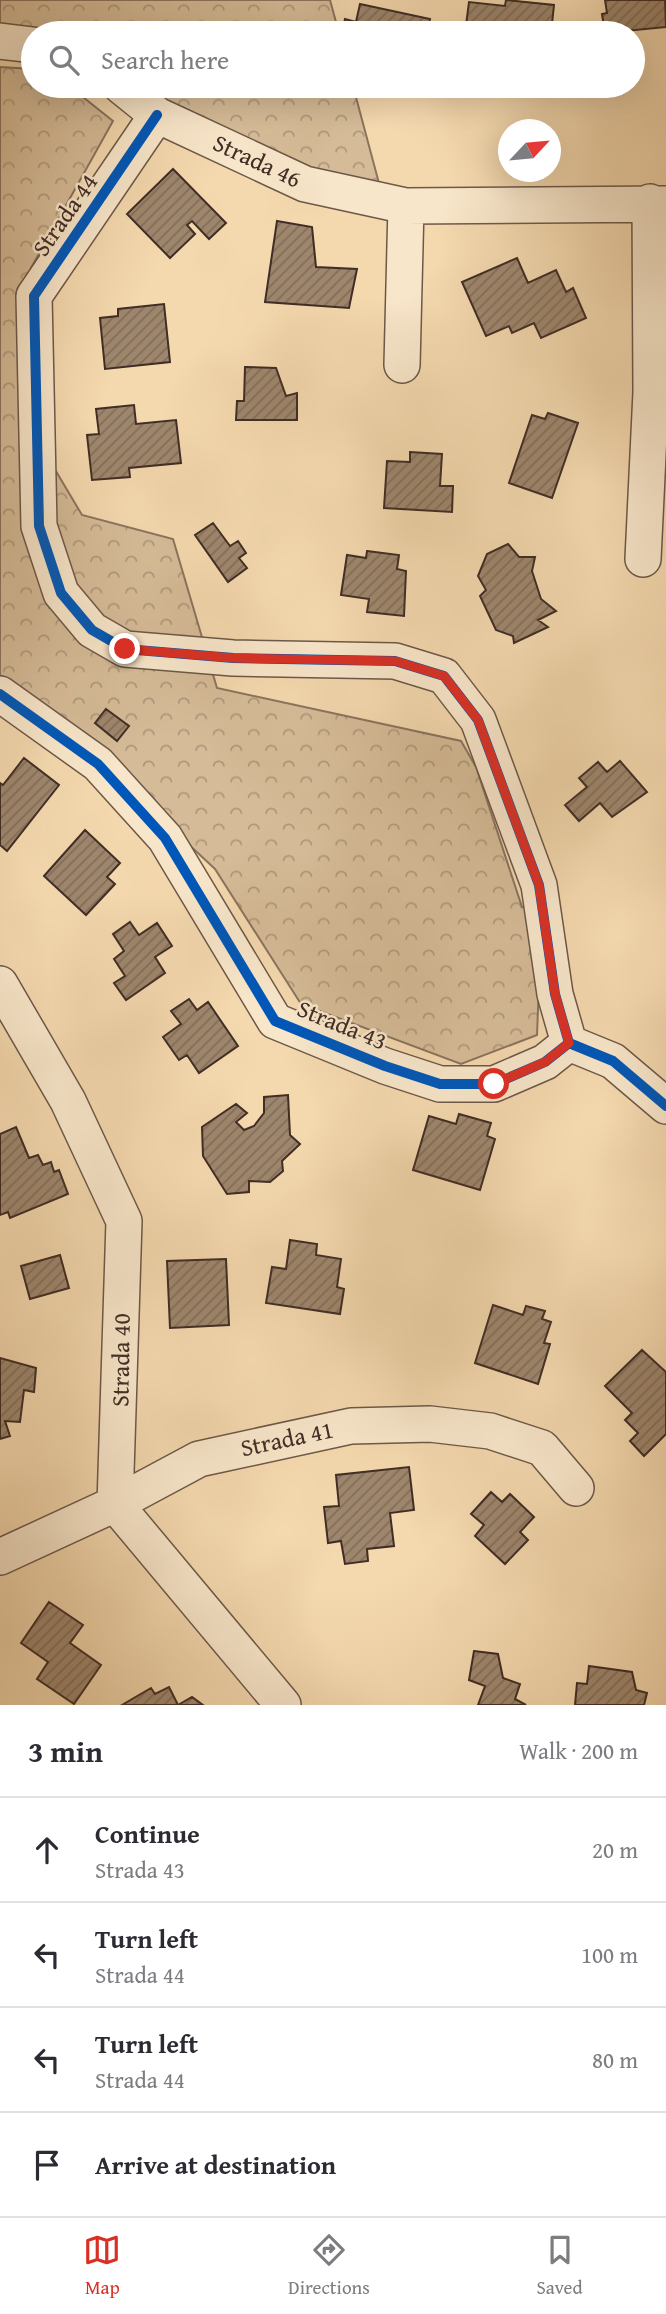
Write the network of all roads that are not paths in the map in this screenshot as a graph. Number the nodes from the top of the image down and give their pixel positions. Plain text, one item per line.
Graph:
1 (0, 41) edge
2 (21, 43) edge
3 (136, 98) edge
4 (157, 115) junction
5 (658, 203) edge
6 (406, 206) junction
7 (402, 365) dead end
8 (643, 559) dead end
9 (0, 694) edge
10 (0, 984) edge
11 (569, 1043) junction
12 (666, 1106) edge
13 (576, 1488) dead end
14 (115, 1504) junction
15 (0, 1557) edge
16 (283, 1705) edge

1 - 2 street
3 - 4 street, Strada 46
4 - 6 street, Strada 46
4 - 11 street, Strada 44
5 - 6 street, Strada 46
5 - 8 street, Strada 46
6 - 7 street
9 - 11 street, Strada 43
10 - 14 street, Strada 40
11 - 12 street
13 - 14 street, Strada 41
14 - 15 street, Strada 41
14 - 16 street

